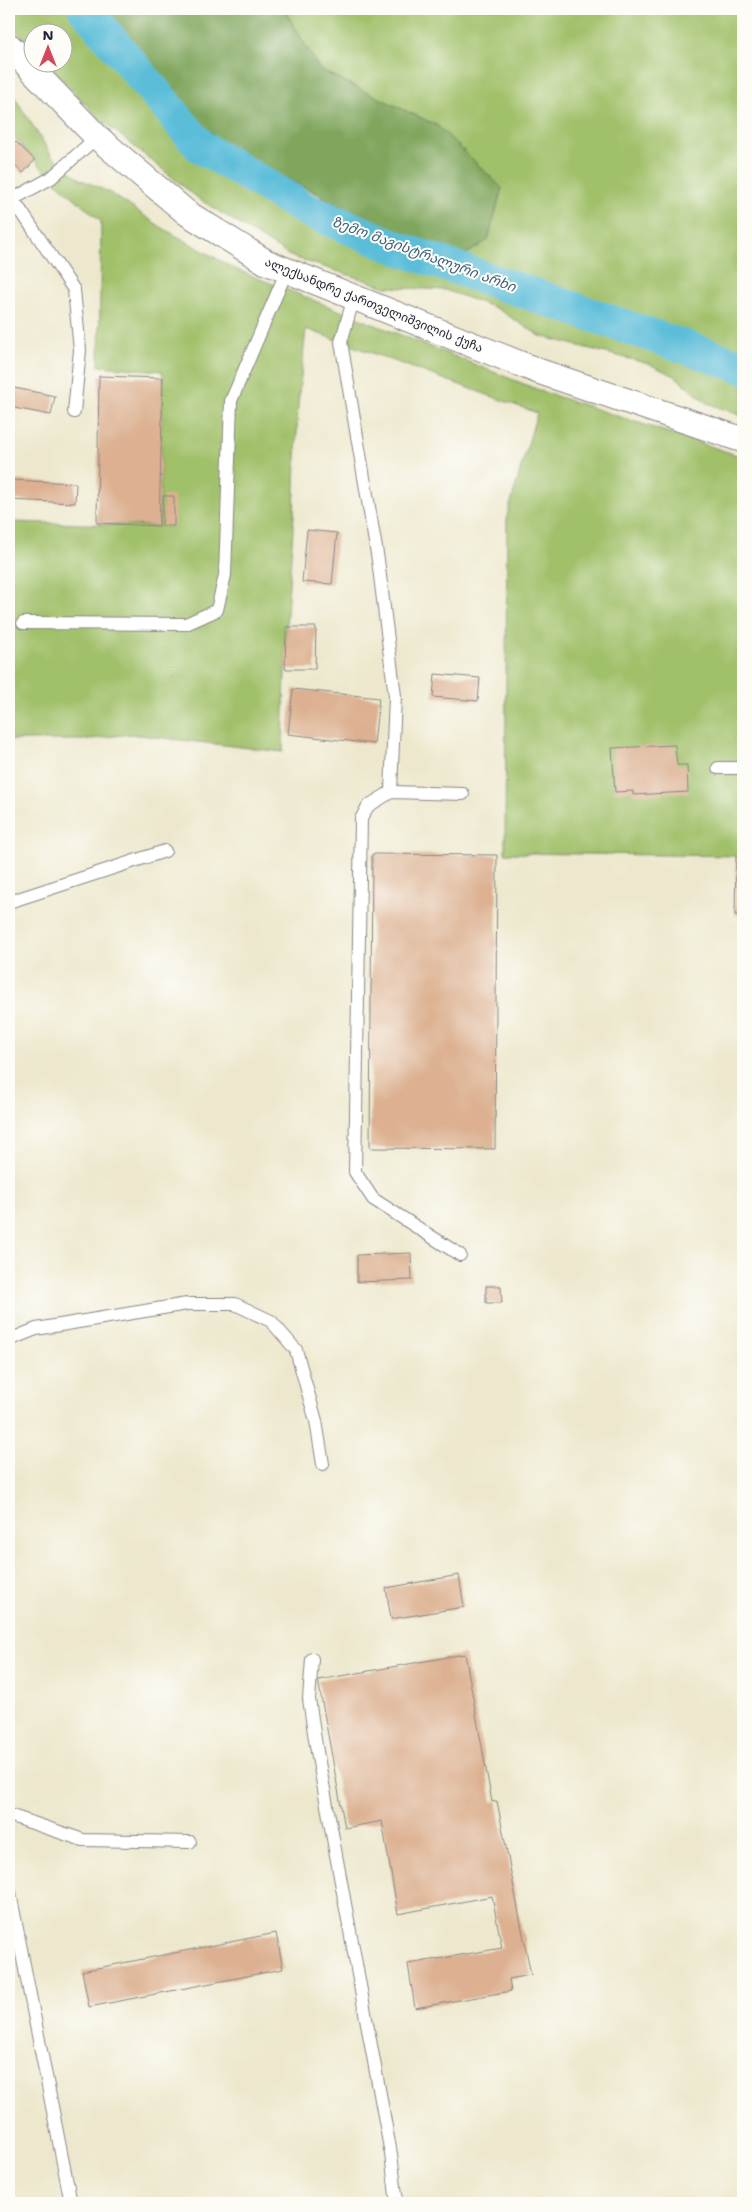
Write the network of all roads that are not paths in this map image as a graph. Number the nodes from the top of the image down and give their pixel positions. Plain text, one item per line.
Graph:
1 (9, 46) edge
2 (97, 137) junction
3 (11, 199) edge
4 (287, 270) junction
5 (354, 297) junction
6 (74, 412) dead end
7 (743, 440) edge
8 (23, 623) dead end
9 (718, 768) dead end
10 (743, 768) edge
11 (391, 792) junction
12 (464, 794) dead end
13 (164, 851) dead end
14 (10, 898) edge
15 (460, 1255) dead end
16 (9, 1340) edge
17 (324, 1464) dead end
18 (312, 1659) dead end
19 (9, 1815) edge
20 (190, 1842) dead end
21 (9, 1888) edge
22 (71, 2203) edge
23 (397, 2203) edge

1 - 2 street, ალექსანდრე ქართველიშვილის ქუჩა
2 - 3 lane
2 - 4 street, ალექსანდრე ქართველიშვილის ქუჩა
3 - 6 lane
4 - 5 street, ალექსანდრე ქართველიშვილის ქუჩა
4 - 8 lane
5 - 7 street, ალექსანდრე ქართველიშვილის ქუჩა
5 - 11 lane
9 - 10 lane
11 - 12 lane
11 - 15 lane
13 - 14 lane
16 - 17 lane
18 - 23 lane
19 - 20 lane
21 - 22 lane

